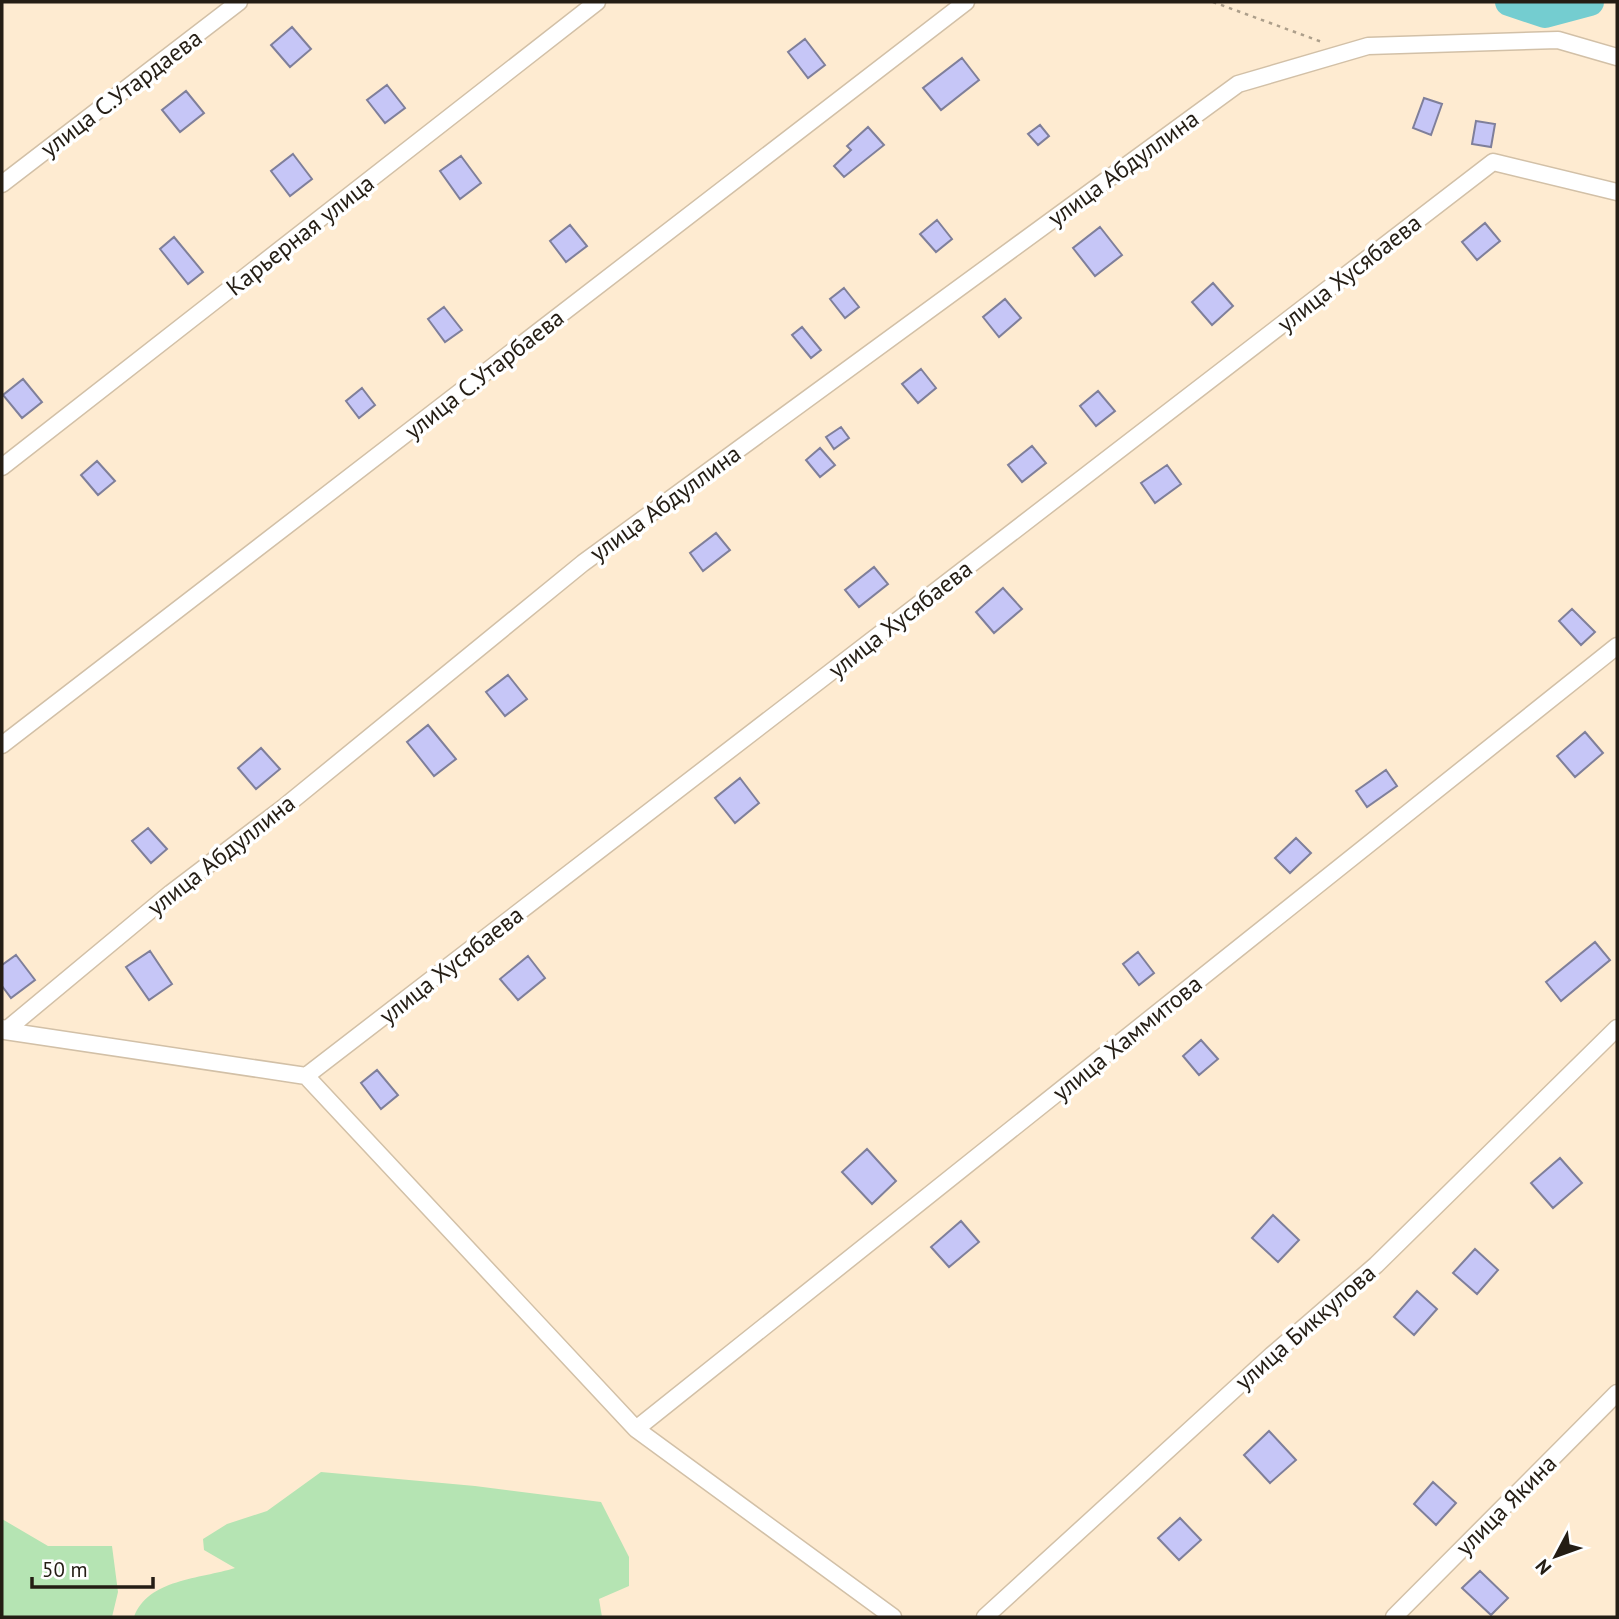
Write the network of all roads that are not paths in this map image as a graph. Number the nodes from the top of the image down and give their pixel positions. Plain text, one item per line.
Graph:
1 (239, 2) edge
2 (597, 2) edge
3 (966, 2) edge
4 (1617, 57) edge
5 (2, 184) edge
6 (1617, 192) edge
7 (2, 467) edge
8 (1617, 646) edge
9 (2, 745) edge
10 (1617, 1028) edge
11 (3, 1029) edge
12 (306, 1076) junction
13 (1617, 1393) edge
14 (636, 1429) junction
15 (893, 1617) edge
16 (985, 1617) edge
17 (1394, 1617) edge

1 - 5 street, улица С.Утардаева
2 - 7 street, Карьерная улица
3 - 9 street, улица С.Утарбаева
4 - 11 street, улица Абдуллина
6 - 12 street, улица Хусябаева
8 - 14 street, улица Хаммитова
10 - 16 street, улица Биккулова
11 - 12 street
12 - 14 street
13 - 17 street, улица Якина
14 - 15 street

